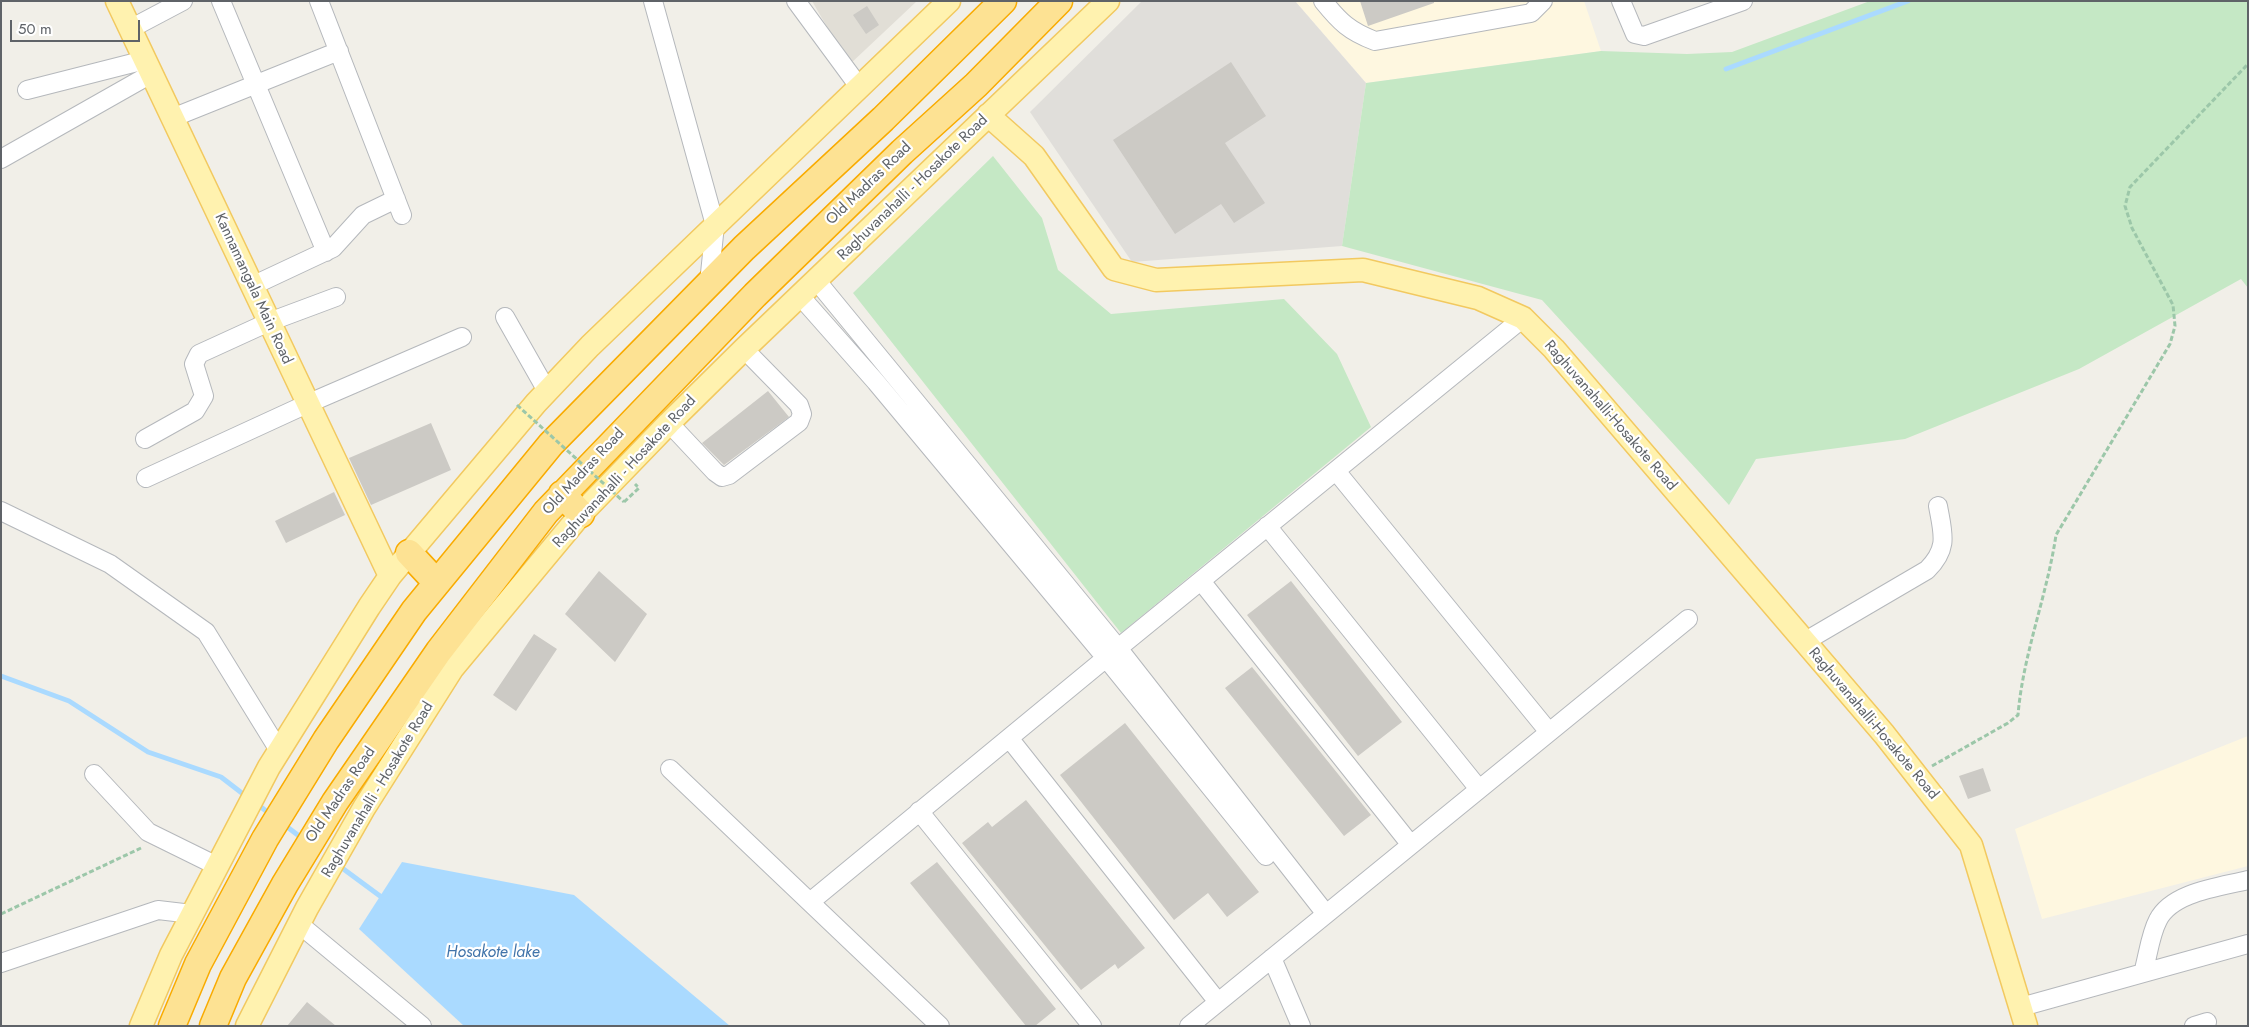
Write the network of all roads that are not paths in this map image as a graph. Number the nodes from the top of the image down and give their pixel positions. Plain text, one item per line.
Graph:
1 (117, 1) edge
2 (183, 1) edge
3 (221, 1) edge
4 (319, 1) edge
5 (653, 1) edge
6 (796, 1) edge
7 (949, 1) edge
8 (1003, 1) edge
9 (1059, 1) edge
10 (1108, 1) edge
11 (1323, 1) edge
12 (1543, 1) edge
13 (1621, 1) edge
14 (1743, 1) edge
15 (130, 29) junction
16 (339, 51) junction
17 (148, 67) junction
18 (255, 85) junction
19 (860, 88) junction
20 (27, 90) dead end
21 (988, 115) junction
22 (172, 118) junction
23 (1, 160) edge
24 (715, 225) junction
25 (326, 252) junction
26 (816, 280) junction
27 (709, 283) junction
28 (252, 286) junction
29 (800, 296) junction
30 (336, 297) dead end
31 (505, 317) dead end
32 (1524, 318) junction
33 (269, 322) junction
34 (462, 337) dead end
35 (744, 349) junction
36 (547, 392) junction
37 (308, 404) junction
38 (669, 423) junction
39 (144, 439) dead end
40 (1336, 471) junction
41 (146, 478) dead end
42 (562, 494) junction
43 (1938, 506) dead end
44 (1, 511) edge
45 (582, 514) junction
46 (1267, 526) junction
47 (409, 553) junction
48 (390, 576) junction
49 (1201, 581) junction
50 (437, 583) junction
51 (1688, 620) dead end
52 (1804, 642) junction
53 (1112, 653) junction
54 (1549, 732) junction
55 (1009, 738) junction
56 (275, 760) junction
57 (670, 769) dead end
58 (94, 774) dead end
59 (1479, 789) junction
60 (919, 812) junction
61 (1411, 844) junction
62 (222, 858) junction
63 (2248, 880) edge
64 (810, 902) junction
65 (192, 914) junction
66 (303, 916) junction
67 (1322, 918) junction
68 (2248, 944) edge
69 (1272, 958) junction
70 (1, 963) edge
71 (2143, 973) junction
72 (1218, 1002) junction
73 (2023, 1016) edge
74 (1296, 1023) edge
75 (141, 1026) edge
76 (172, 1026) edge
77 (212, 1026) edge
78 (247, 1026) edge
79 (422, 1026) edge
80 (940, 1026) edge
81 (1092, 1026) edge
82 (1189, 1026) edge

1 - 15 main road, Kannamangala Main Road
2 - 15 street
3 - 18 street
4 - 16 street
5 - 24 street
6 - 19 street
7 - 19 main road
8 - 27 highway
9 - 42 highway, Old Madras Road
10 - 21 main road, Raghuvanahalli - Hosakote Road
11 - 12 street
13 - 14 street
15 - 17 main road, Kannamangala Main Road
16 - 18 street
16 - 25 street
17 - 20 street
17 - 22 main road, Kannamangala Main Road
17 - 23 street
18 - 22 street
18 - 25 street
19 - 24 main road
21 - 26 main road, Raghuvanahalli - Hosakote Road
21 - 32 main road, Raghuvanahalli-Hosakote Road
22 - 28 main road, Kannamangala Main Road
24 - 27 street
24 - 36 main road
25 - 28 street
26 - 29 main road, Raghuvanahalli - Hosakote Road
26 - 53 street
27 - 50 highway
28 - 33 main road, Kannamangala Main Road
29 - 35 main road, Raghuvanahalli - Hosakote Road
29 - 53 street
30 - 33 street
31 - 36 street
32 - 40 street
32 - 52 main road, Raghuvanahalli-Hosakote Road
33 - 37 main road, Kannamangala Main Road
33 - 39 street
34 - 37 street
35 - 38 main road, Raghuvanahalli - Hosakote Road
35 - 38 street
36 - 47 main road
37 - 41 street
37 - 48 main road, Kannamangala Main Road
38 - 45 main road, Raghuvanahalli - Hosakote Road
40 - 46 street
40 - 54 street
42 - 45 highway
42 - 77 highway, Old Madras Road
43 - 52 street
44 - 56 street
45 - 66 main road, Raghuvanahalli - Hosakote Road
46 - 49 street
46 - 59 street
47 - 48 main road
47 - 50 highway
48 - 56 main road
49 - 53 street
49 - 61 street
50 - 76 highway
51 - 54 street
52 - 73 main road, Raghuvanahalli-Hosakote Road
53 - 55 street
53 - 67 street
54 - 59 street
55 - 60 street
55 - 72 street
56 - 62 main road
57 - 64 street
58 - 62 street
59 - 61 street
60 - 64 street
60 - 81 street
61 - 67 street
62 - 65 main road
63 - 71 street
64 - 80 street
65 - 70 street
65 - 75 main road
66 - 78 main road, Raghuvanahalli - Hosakote Road
66 - 79 street
67 - 69 street
68 - 71 street
69 - 72 street
69 - 74 street
71 - 73 street
72 - 82 street

